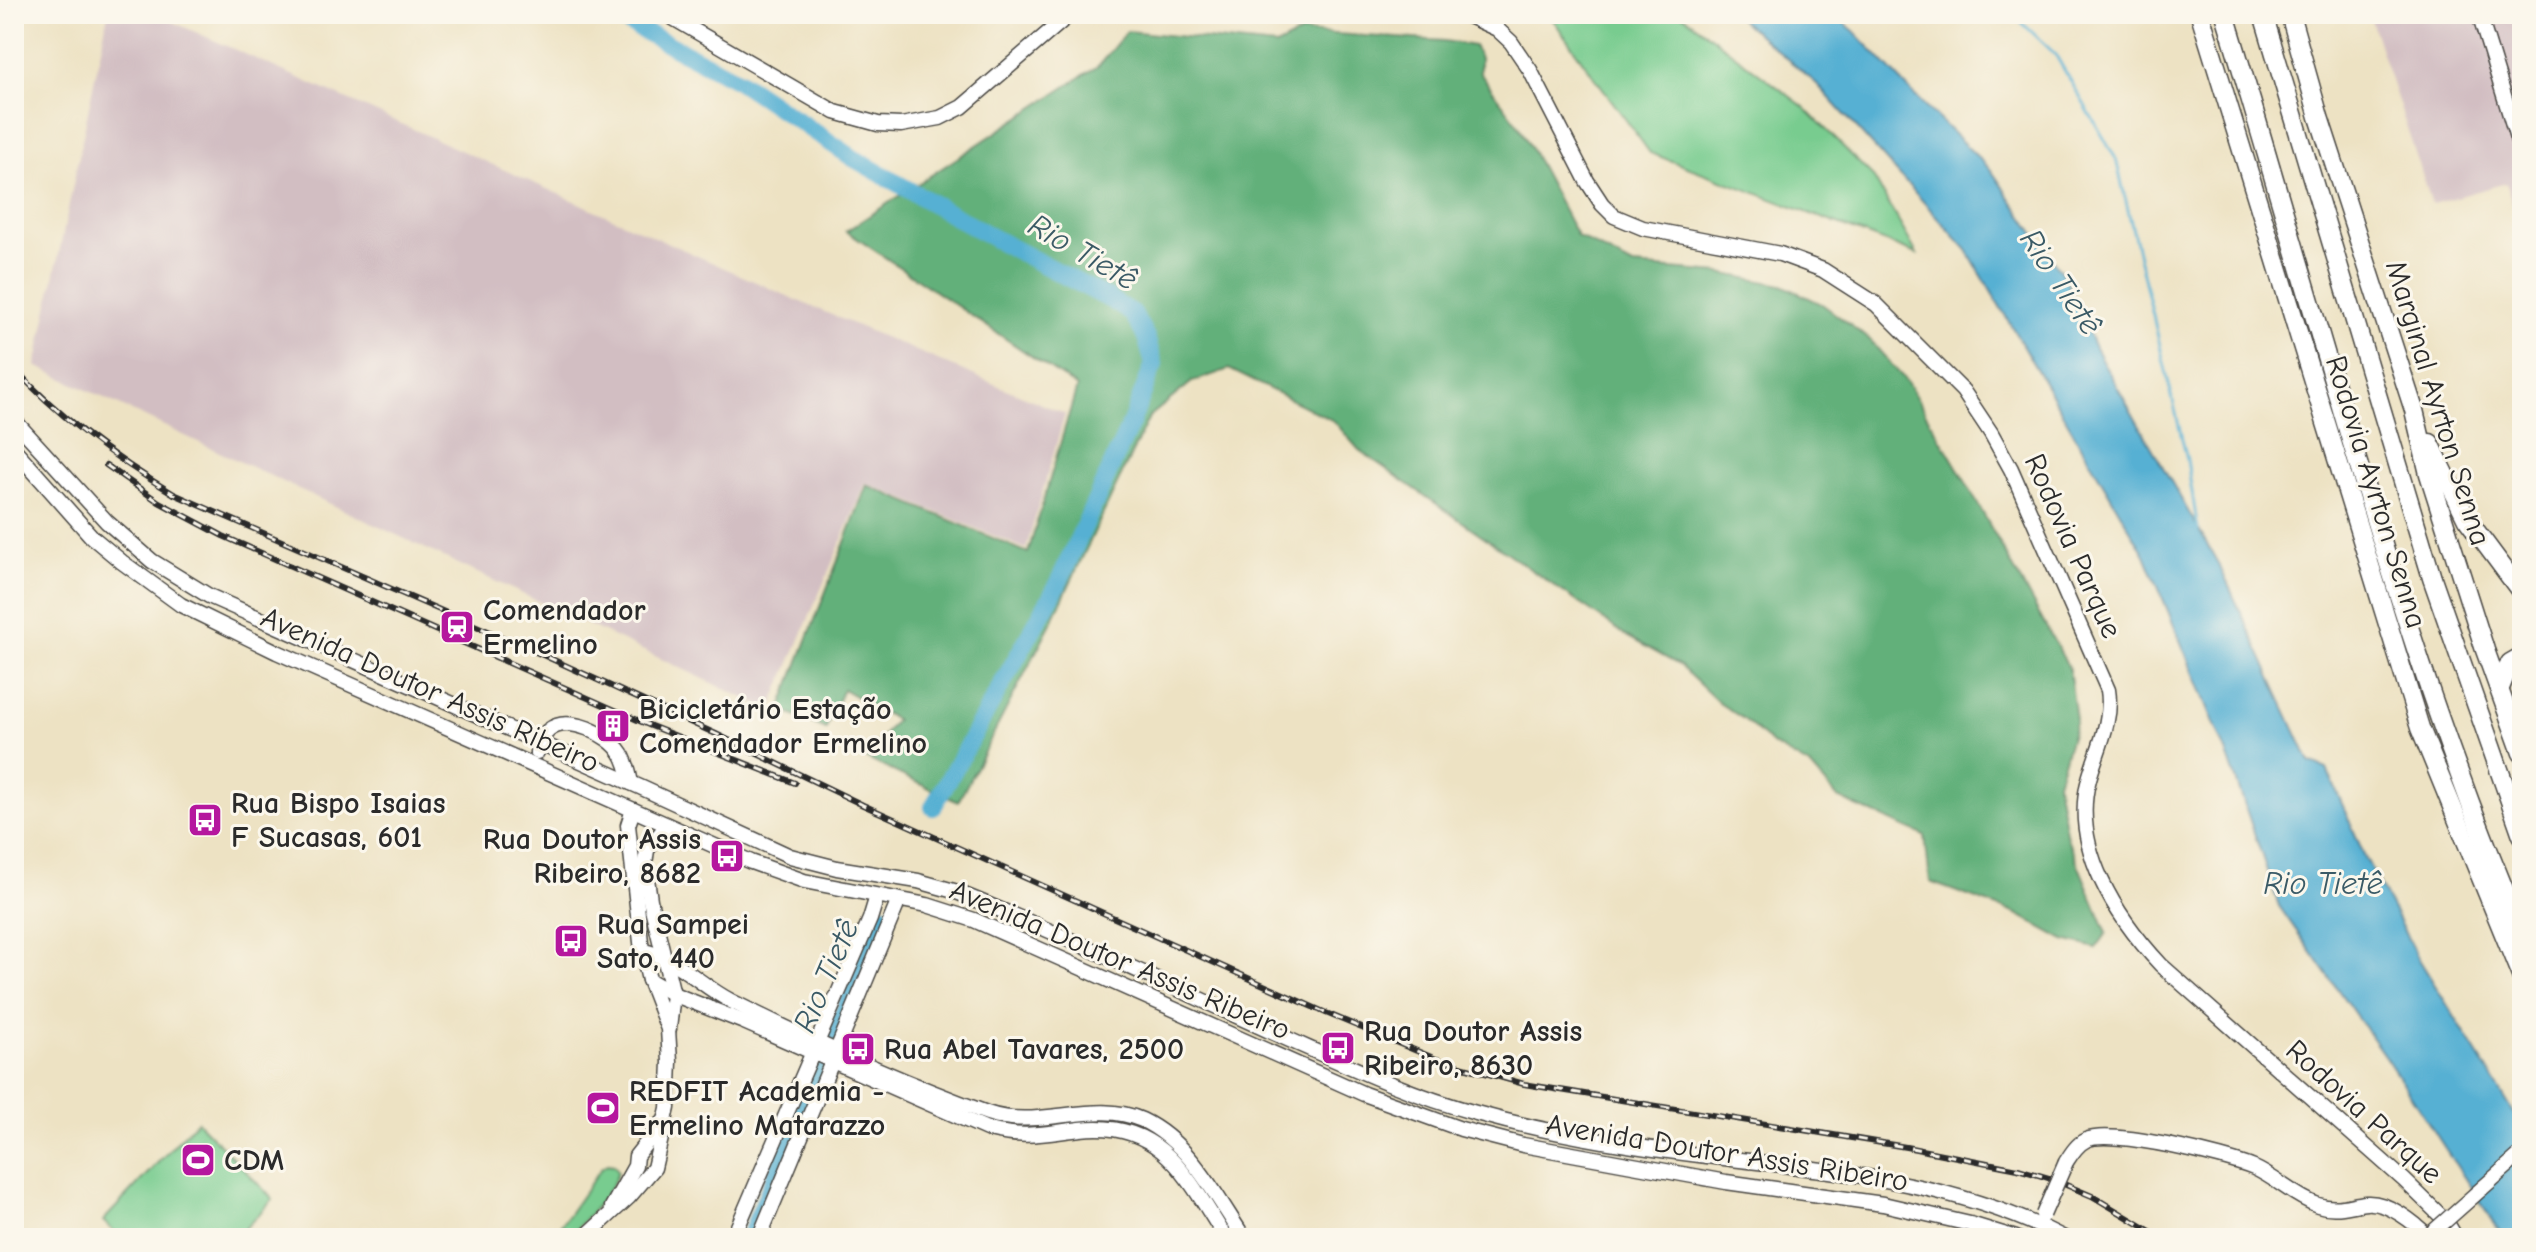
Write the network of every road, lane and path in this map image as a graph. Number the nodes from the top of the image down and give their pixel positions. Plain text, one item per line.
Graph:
1 (666, 14) edge
2 (1070, 14) edge
3 (1464, 14) edge
4 (2200, 14) edge
5 (2225, 14) edge
6 (2263, 14) edge
7 (2279, 14) edge
8 (2290, 14) edge
9 (2479, 14) edge
10 (2522, 154) edge
11 (2340, 268) junction
12 (2414, 410) junction
13 (14, 420) edge
14 (14, 449) edge
15 (2522, 593) edge
16 (2522, 656) edge
17 (2500, 688) junction
18 (540, 744) junction
19 (2522, 753) edge
20 (532, 764) junction
21 (631, 783) junction
22 (673, 802) junction
23 (633, 810) junction
24 (667, 825) junction
25 (2522, 835) edge
26 (903, 878) junction
27 (877, 896) junction
28 (899, 900) junction
29 (2522, 932) edge
30 (642, 951) junction
31 (666, 959) junction
32 (2522, 978) edge
33 (649, 980) junction
34 (673, 994) junction
35 (724, 997) junction
36 (719, 1012) junction
37 (668, 1029) junction
38 (825, 1052) junction
39 (664, 1119) junction
40 (2522, 1153) edge
41 (655, 1158) junction
42 (637, 1160) junction
43 (649, 1172) junction
44 (1918, 1186) junction
45 (1883, 1204) junction
46 (606, 1217) junction
47 (2041, 1220) junction
48 (584, 1238) edge
49 (733, 1238) edge
50 (759, 1238) edge
51 (1226, 1238) edge
52 (1244, 1238) edge
53 (2016, 1238) edge
54 (2064, 1238) edge
55 (2428, 1238) edge
56 (2456, 1238) edge

1 - 2 main road
3 - 56 main road, Rodovia Parque
4 - 32 highway, Rodovia Ayrton Senna
5 - 29 highway, Rodovia Ayrton Senna
6 - 11 highway, Rodovia Ayrton Senna
7 - 11 highway
8 - 12 highway, Marginal Ayrton Senna
9 - 10 main road
11 - 25 highway, Rodovia Ayrton Senna
12 - 15 highway
12 - 17 highway, Marginal Ayrton Senna
13 - 18 main road, Avenida Doutor Assis Ribeiro
14 - 20 main road, Avenida Doutor Assis Ribeiro
16 - 17 highway
17 - 19 highway, Marginal Ayrton Senna
18 - 20 main road
18 - 21 main road, Avenida Doutor Assis Ribeiro
18 - 21 main road
20 - 23 main road, Avenida Doutor Assis Ribeiro
21 - 22 main road, Avenida Doutor Assis Ribeiro
22 - 23 main road
22 - 26 main road, Avenida Doutor Assis Ribeiro
23 - 24 main road, Avenida Doutor Assis Ribeiro
23 - 30 main road
24 - 27 main road, Avenida Doutor Assis Ribeiro
24 - 31 main road
26 - 28 main road
26 - 44 main road, Avenida Doutor Assis Ribeiro
27 - 28 main road, Avenida Doutor Assis Ribeiro
27 - 38 main road
28 - 38 main road
28 - 45 main road, Avenida Doutor Assis Ribeiro
30 - 31 main road
30 - 33 main road
31 - 34 main road
31 - 35 main road
33 - 34 main road
33 - 37 main road
34 - 36 main road
34 - 37 main road
35 - 36 main road
35 - 38 main road
36 - 38 main road
37 - 39 main road
38 - 49 main road
38 - 50 main road
38 - 51 main road
38 - 52 main road
39 - 41 main road
39 - 42 main road
40 - 55 main road, bridge
41 - 42 main road
41 - 43 main road
42 - 43 main road
42 - 46 main road
43 - 46 main road
44 - 45 main road
44 - 47 main road, Avenida Doutor Assis Ribeiro
45 - 53 main road, Avenida Doutor Assis Ribeiro
46 - 48 main road
47 - 54 main road, Avenida Doutor Assis Ribeiro
47 - 55 main road, bridge

